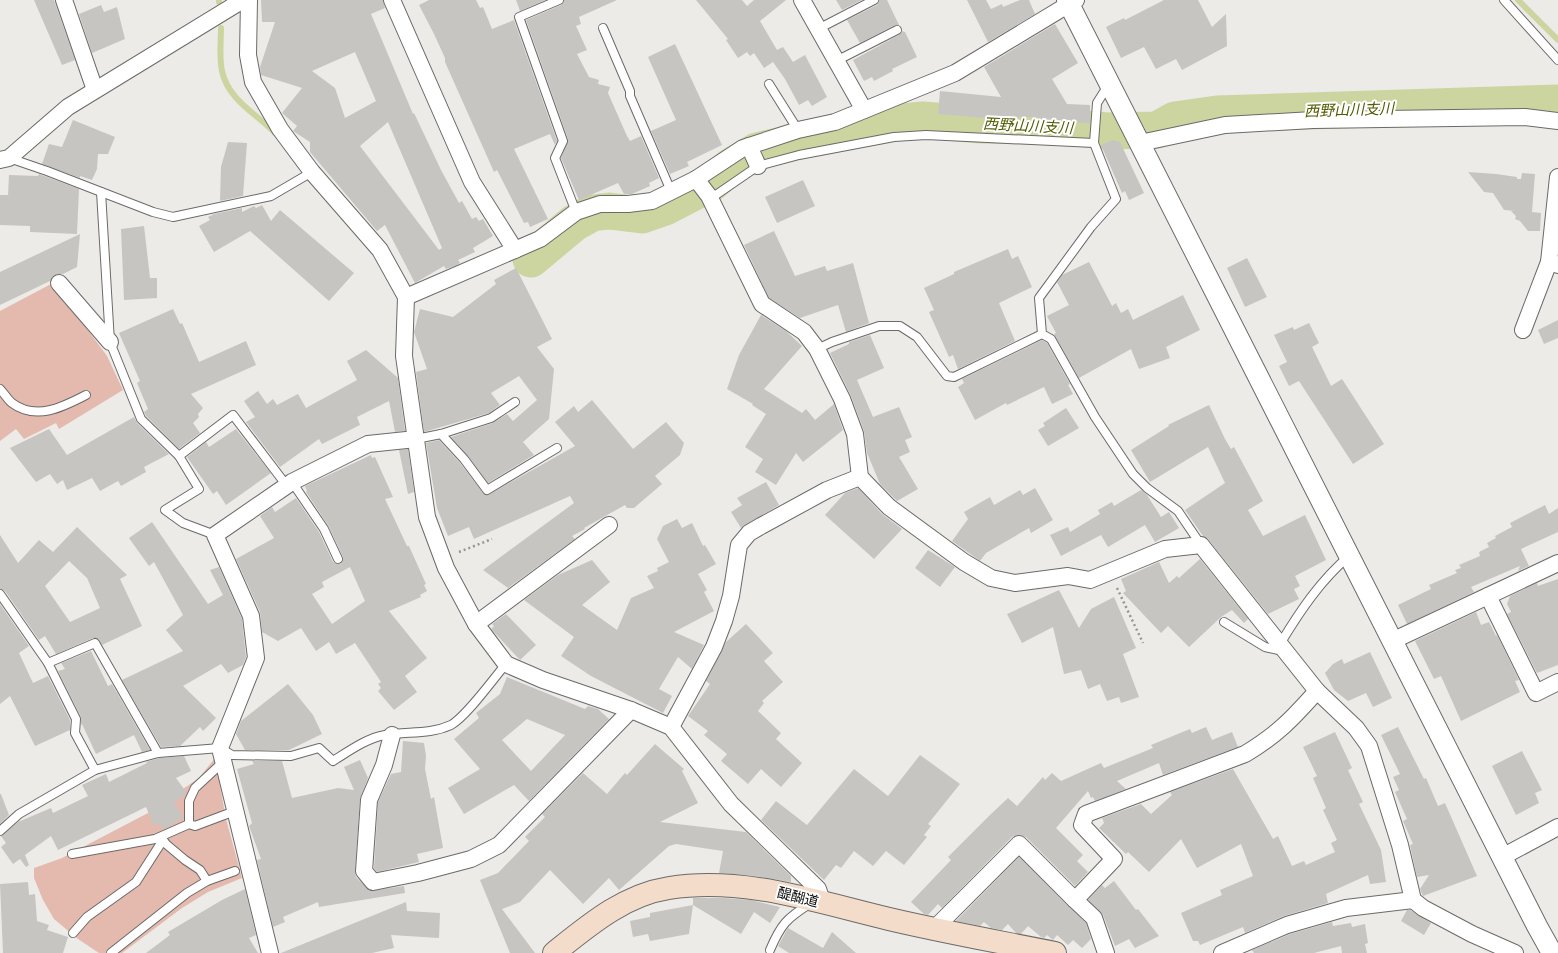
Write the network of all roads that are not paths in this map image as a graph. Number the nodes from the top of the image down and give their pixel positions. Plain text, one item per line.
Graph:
1 (64, 0) edge
2 (243, 0) edge
3 (250, 0) edge
4 (392, 0) edge
5 (559, 0) edge
6 (802, 0) edge
7 (874, 0) edge
8 (1504, 0) edge
9 (1071, 1) edge
10 (603, 28) dead end
11 (818, 29) junction
12 (898, 30) dead end
13 (836, 60) junction
14 (1558, 60) edge
15 (1110, 83) junction
16 (769, 84) dead end
17 (95, 90) junction
18 (864, 110) junction
19 (1558, 121) edge
20 (798, 130) junction
21 (1135, 134) junction
22 (1094, 141) junction
23 (749, 146) junction
24 (5, 159) edge
25 (758, 166) junction
26 (312, 172) junction
27 (1558, 177) edge
28 (696, 179) junction
29 (671, 191) junction
30 (101, 192) junction
31 (710, 199) junction
32 (576, 212) junction
33 (516, 250) junction
34 (1553, 264) edge
35 (59, 283) dead end
36 (406, 297) junction
37 (1523, 330) dead end
38 (1042, 334) junction
39 (110, 342) junction
40 (817, 349) junction
41 (0, 389) edge
42 (86, 395) dead end
43 (515, 402) dead end
44 (441, 434) junction
45 (416, 439) junction
46 (558, 448) dead end
47 (179, 456) junction
48 (860, 477) junction
49 (290, 484) junction
50 (609, 525) dead end
51 (215, 535) junction
52 (1201, 545) junction
53 (1349, 556) junction
54 (338, 559) dead end
55 (1558, 563) edge
56 (0, 594) edge
57 (1488, 596) junction
58 (1224, 622) dead end
59 (476, 624) junction
60 (1392, 641) junction
61 (1283, 648) junction
62 (48, 663) junction
63 (506, 664) junction
64 (1558, 682) edge
65 (1317, 691) junction
66 (631, 710) junction
67 (670, 727) junction
68 (392, 735) junction
69 (158, 753) junction
70 (222, 755) junction
71 (95, 770) junction
72 (235, 811) junction
73 (189, 824) junction
74 (1558, 827) edge
75 (0, 831) edge
76 (162, 838) junction
77 (72, 854) dead end
78 (1502, 857) junction
79 (235, 871) dead end
80 (207, 881) junction
81 (1075, 900) junction
82 (1413, 900) junction
83 (818, 903) junction
84 (933, 930) junction
85 (73, 933) dead end
86 (770, 950) dead end
87 (110, 953) edge
88 (270, 953) edge
89 (554, 953) edge
90 (1055, 953) edge
91 (1106, 953) edge
92 (1222, 953) edge
93 (1515, 953) edge
94 (1547, 953) edge
95 (1552, 953) edge

1 - 17 street
2 - 17 street
3 - 26 street
4 - 33 street
5 - 32 lane
6 - 11 street
7 - 11 lane
8 - 14 lane
9 - 15 street
9 - 18 street
10 - 29 lane
11 - 13 street
12 - 13 lane
13 - 18 street
15 - 21 street
15 - 22 lane
16 - 20 lane
17 - 24 street
18 - 20 street
19 - 21 street
20 - 23 street
21 - 53 street
22 - 25 lane
22 - 38 lane
23 - 25 street
23 - 28 street
24 - 30 lane
25 - 31 lane
26 - 30 lane
26 - 36 street
27 - 34 street
28 - 29 street
28 - 31 street
29 - 32 street
30 - 39 lane
31 - 40 street
32 - 33 street
33 - 36 street
34 - 37 street
35 - 39 street
36 - 45 street
38 - 40 lane
38 - 52 lane
39 - 47 lane
40 - 48 street
41 - 42 lane
43 - 44 lane
44 - 45 lane
44 - 46 lane
45 - 49 street
45 - 59 street
47 - 49 lane
47 - 51 lane
48 - 52 street
48 - 67 street
49 - 51 street
49 - 54 lane
50 - 59 street
51 - 70 street
52 - 61 street
53 - 60 street
53 - 61 lane
55 - 57 street
56 - 62 lane
57 - 60 street
57 - 64 street
58 - 61 lane
59 - 63 street
60 - 78 street
61 - 65 street
62 - 69 lane
62 - 71 lane
63 - 66 street
63 - 68 lane
65 - 81 street
65 - 82 street
66 - 67 street
66 - 68 street
67 - 83 street
68 - 70 lane
69 - 70 lane
69 - 71 lane
70 - 72 street
70 - 73 lane
71 - 75 lane
72 - 73 lane
72 - 88 street
73 - 76 lane
74 - 78 street
76 - 77 lane
76 - 80 lane
76 - 85 lane
78 - 95 street
79 - 80 lane
80 - 87 lane
81 - 84 street
81 - 91 street
82 - 92 street
82 - 93 street
83 - 84 main road, 醍醐道
83 - 86 lane
83 - 89 main road, 醍醐道
84 - 90 main road, 醍醐道
94 - 95 street

